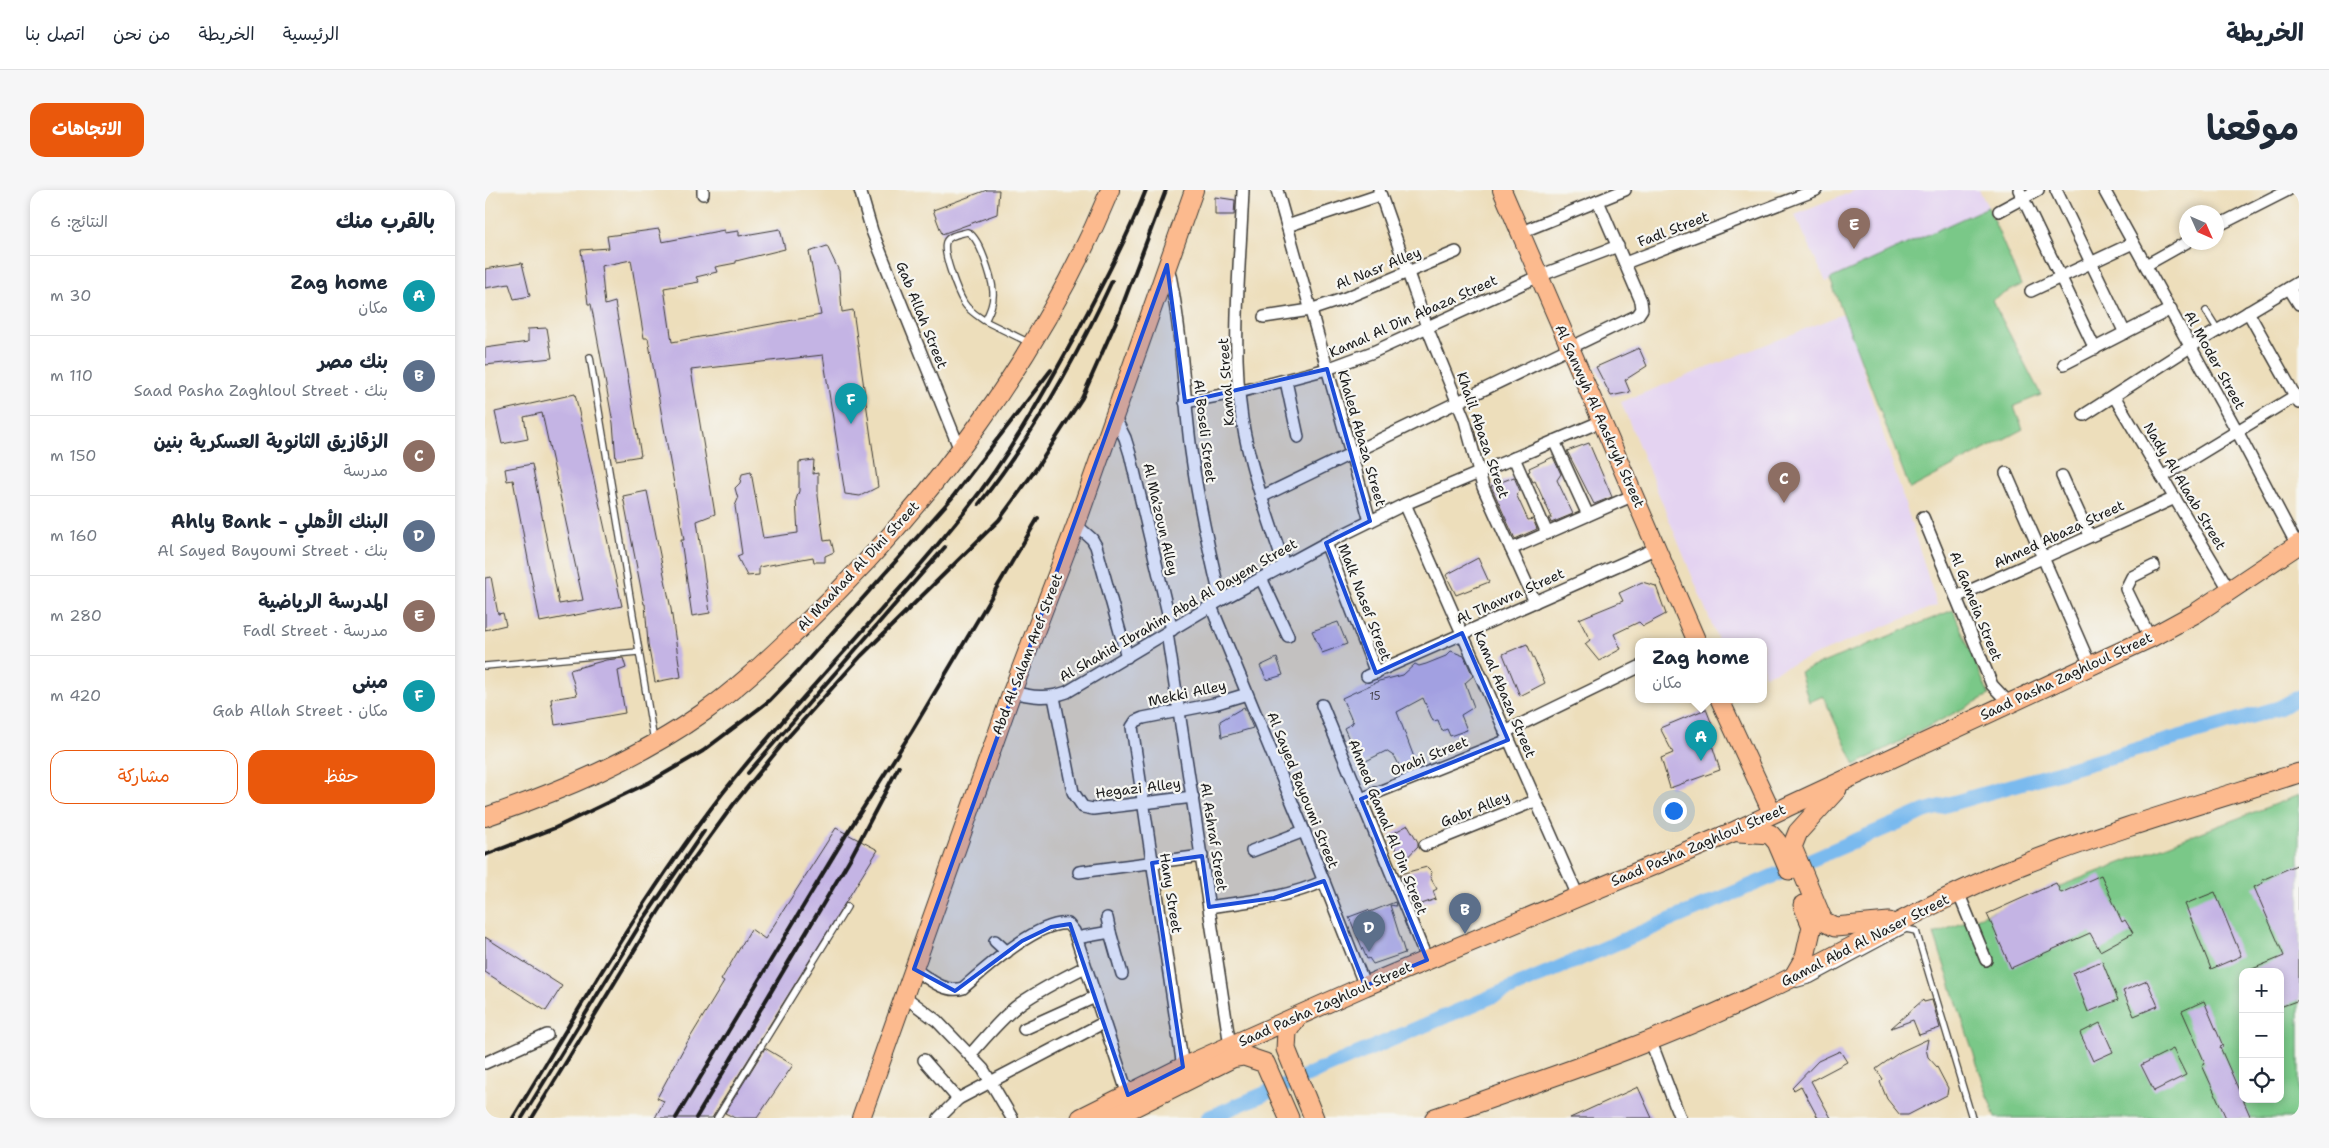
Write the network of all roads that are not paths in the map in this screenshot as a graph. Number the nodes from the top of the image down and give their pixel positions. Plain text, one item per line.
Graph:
1 (860, 190) edge
2 (1110, 190) edge
3 (1194, 190) edge
4 (1243, 190) edge
5 (1277, 190) edge
6 (1502, 190) edge
7 (1625, 190) edge
8 (1816, 190) edge
9 (2038, 190) edge
10 (2056, 190) edge
11 (2104, 190) edge
12 (2288, 190) edge
13 (1380, 192) edge
14 (1799, 193) edge
15 (2021, 194) edge
16 (1598, 201) junction
17 (1999, 211) dead end
18 (2224, 222) edge
19 (1287, 226) junction
20 (1519, 233) junction
21 (2133, 243) junction
22 (1618, 246) junction
23 (2179, 246) edge
24 (1456, 252) dead end
25 (2091, 262) junction
26 (1625, 263) junction
27 (2146, 264) junction
28 (1167, 265) junction
29 (1408, 273) junction
30 (1539, 276) junction
31 (2060, 277) junction
32 (2299, 282) edge
33 (2289, 288) junction
34 (2031, 291) dead end
35 (2299, 304) edge
36 (2171, 309) junction
37 (1310, 310) junction
38 (2207, 311) dead end
39 (2249, 312) junction
40 (1264, 317) dead end
41 (985, 321) junction
42 (1427, 327) junction
43 (2218, 330) junction
44 (2125, 333) junction
45 (1032, 344) junction
46 (2190, 347) junction
47 (1570, 348) junction
48 (2095, 349) junction
49 (590, 357) dead end
50 (2065, 364) dead end
51 (1327, 370) junction
52 (1286, 381) junction
53 (1239, 392) junction
54 (2114, 396) junction
55 (2297, 400) edge
56 (1185, 402) junction
57 (1458, 402) junction
58 (2084, 415) dead end
59 (1114, 416) junction
60 (1602, 421) junction
61 (2237, 431) junction
62 (1298, 437) dead end
63 (1554, 441) junction
64 (960, 450) junction
65 (1351, 454) junction
66 (1514, 458) junction
67 (1478, 473) junction
68 (2006, 473) dead end
69 (2061, 476) dead end
70 (2162, 477) junction
71 (1634, 495) junction
72 (1261, 497) junction
73 (2175, 498) junction
74 (1405, 504) junction
75 (1589, 515) junction
76 (1923, 516) dead end
77 (1370, 521) junction
78 (1076, 524) junction
79 (1547, 534) junction
80 (2089, 535) junction
81 (1326, 543) junction
82 (2298, 544) edge
83 (1657, 548) junction
84 (1511, 549) junction
85 (2043, 557) junction
86 (1284, 565) junction
87 (2154, 566) dead end
88 (1261, 578) junction
89 (2230, 591) junction
90 (1956, 598) junction
91 (1221, 600) junction
92 (1535, 602) junction
93 (1211, 606) junction
94 (1169, 632) junction
95 (1463, 634) junction
96 (1288, 636) dead end
97 (1693, 638) edge
98 (2150, 638) junction
99 (638, 652) junction
100 (1127, 657) junction
101 (2090, 665) junction
102 (485, 666) edge
103 (1635, 669) edge
104 (1372, 674) joint
105 (1012, 692) junction
106 (1247, 694) junction
107 (1054, 697) junction
108 (2008, 702) junction
109 (1721, 703) edge
110 (1323, 705) dead end
111 (1180, 710) junction
112 (1133, 724) joint
113 (1507, 736) junction
114 (654, 743) junction
115 (2299, 774) edge
116 (1846, 780) junction
117 (1193, 797) junction
118 (1361, 800) junction
119 (1535, 801) junction
120 (1143, 804) junction
121 (1784, 809) junction
122 (485, 817) edge
123 (1304, 831) junction
124 (1733, 832) junction
125 (1425, 845) dead end
126 (1785, 847) junction
127 (1253, 851) dead end
128 (1202, 856) junction
129 (1152, 863) junction
130 (1079, 872) dead end
131 (1324, 881) junction
132 (1958, 892) junction
133 (1578, 896) junction
134 (847, 907) dead end
135 (1209, 907) junction
136 (1107, 918) dead end
137 (1900, 921) junction
138 (1817, 924) junction
139 (1109, 932) junction
140 (1076, 938) junction
141 (995, 941) dead end
142 (1007, 952) junction
143 (1427, 960) junction
144 (1986, 960) dead end
145 (1085, 967) junction
146 (914, 969) junction
147 (1122, 974) dead end
148 (1794, 976) junction
149 (1777, 985) junction
150 (1365, 986) junction
151 (904, 996) junction
152 (1095, 997) junction
153 (1297, 1017) junction
154 (1103, 1023) junction
155 (1024, 1029) dead end
156 (547, 1034) dead end
157 (1651, 1042) junction
158 (1285, 1045) junction
159 (1231, 1046) junction
160 (970, 1055) junction
161 (924, 1060) dead end
162 (1265, 1062) junction
163 (485, 1063) edge
164 (1183, 1067) junction
165 (992, 1082) junction
166 (1128, 1095) junction
167 (958, 1099) junction
168 (717, 1118) edge
169 (861, 1118) edge
170 (939, 1118) edge
171 (1012, 1118) edge
172 (1081, 1118) edge
173 (1112, 1118) edge
174 (1289, 1118) edge
175 (1314, 1118) edge
176 (1435, 1118) edge
177 (1680, 1118) edge
178 (1972, 1118) edge

1 - 64 street, Gab Allah Street
2 - 45 main road, Al Maahad Al Dini Street
3 - 28 main road, Abd Al Salam Aref Street
4 - 53 street, Kamal Street
5 - 19 street, Khaled Abaza Street
6 - 20 main road, Al Sanwyh Al Aaskryh Street
7 - 16 street
8 - 14 street, Fadl Street
9 - 15 street
10 - 25 street
11 - 21 street, Al Moder Street
12 - 18 street
13 - 19 street
13 - 29 street, Khalil Abaza Street
14 - 26 street, Fadl Street
15 - 17 street
15 - 31 street
16 - 20 street
16 - 22 street
19 - 37 street, Khaled Abaza Street
20 - 30 main road, Al Sanwyh Al Aaskryh Street
21 - 25 street
21 - 27 street, Al Moder Street
22 - 26 street
22 - 30 street, Kamal Al Din Abaza Street
23 - 27 street
24 - 29 street, Al Nasr Alley
25 - 31 street
25 - 44 street
26 - 47 street
27 - 36 street, Al Moder Street
28 - 56 street, Al Boseli Street
28 - 59 main road, Abd Al Salam Aref Street
29 - 37 street, Al Nasr Alley
29 - 42 street, Khalil Abaza Street
30 - 42 street, Kamal Al Din Abaza Street
30 - 47 main road, Al Sanwyh Al Aaskryh Street
31 - 34 street
31 - 48 street
32 - 33 street
33 - 35 street
33 - 39 street
36 - 44 street
36 - 46 street, Al Moder Street
37 - 40 street, Al Nasr Alley
37 - 51 street, Khaled Abaza Street
38 - 43 lane
39 - 43 street
39 - 55 street
41 - 41 lane
41 - 45 lane
42 - 51 street, Kamal Al Din Abaza Street
42 - 57 street, Khalil Abaza Street
43 - 46 street
44 - 48 street
45 - 64 main road, Al Maahad Al Dini Street
46 - 54 street
46 - 61 street, Al Moder Street
47 - 57 street
47 - 60 main road, Al Sanwyh Al Aaskryh Street
48 - 50 street
49 - 99 lane
51 - 52 street, Kamal Al Din Abaza Street
51 - 65 street, Khaled Abaza Street
52 - 53 street, Kamal Al Din Abaza Street
52 - 62 street
53 - 56 street, Kamal Al Din Abaza Street
53 - 72 street, Kamal Street
54 - 58 street
54 - 70 street, Nady Al Alaab Street
55 - 61 street
56 - 91 street, Al Boseli Street
57 - 65 street
57 - 67 street, Khalil Abaza Street
59 - 78 main road, Abd Al Salam Aref Street
59 - 94 street, Al Ma'zoun Alley
60 - 63 street, Al Shahid Ibrahim Abd Al Dayem Street
60 - 71 main road, Al Sanwyh Al Aaskryh Street
61 - 70 street
61 - 82 street, Al Moder Street
63 - 66 street, Al Shahid Ibrahim Abd Al Dayem Street
63 - 75 street
64 - 114 main road, Al Maahad Al Dini Street
65 - 72 street
65 - 77 street, Khaled Abaza Street
66 - 67 street, Al Shahid Ibrahim Abd Al Dayem Street
66 - 79 street
67 - 74 street, Al Shahid Ibrahim Abd Al Dayem Street
67 - 84 street, Khalil Abaza Street
68 - 85 street
69 - 80 street
70 - 73 street, Nady Al Alaab Street
71 - 75 street
71 - 83 main road, Al Sanwyh Al Aaskryh Street
72 - 86 street, Kamal Street
73 - 80 street, Ahmed Abaza Street
73 - 89 street, Nady Al Alaab Street
74 - 77 street, Al Shahid Ibrahim Abd Al Dayem Street
74 - 95 street, Kamal Abaza Street
75 - 79 street
76 - 90 street, Al Gameia Street
77 - 81 street, Al Shahid Ibrahim Abd Al Dayem Street
78 - 100 street
78 - 105 main road, Abd Al Salam Aref Street
79 - 84 street
80 - 85 street, Ahmed Abaza Street
81 - 86 street, Al Shahid Ibrahim Abd Al Dayem Street
81 - 104 street, Malk Nasef Street
82 - 89 highway, Saad Pasha Zaghloul Street
83 - 92 street, Al Thawra Street
83 - 97 main road, Al Sanwyh Al Aaskryh Street
84 - 92 street, Khalil Abaza Street
85 - 90 street, Ahmed Abaza Street
85 - 101 street
86 - 88 street, Al Shahid Ibrahim Abd Al Dayem Street
87 - 98 street
88 - 91 street, Al Shahid Ibrahim Abd Al Dayem Street
88 - 96 street
89 - 98 highway, Saad Pasha Zaghloul Street
90 - 108 street, Al Gameia Street
91 - 93 street, Al Shahid Ibrahim Abd Al Dayem Street
92 - 95 street, Al Thawra Street
93 - 94 street, Al Shahid Ibrahim Abd Al Dayem Street
93 - 106 street, Al Sayed Bayoumi Street
94 - 100 street, Al Shahid Ibrahim Abd Al Dayem Street
94 - 111 street, Al Ashraf Street
95 - 104 street, Al Thawra Street
95 - 113 street, Kamal Abaza Street
98 - 101 highway, Saad Pasha Zaghloul Street
99 - 102 lane
99 - 114 lane
100 - 107 street, Al Shahid Ibrahim Abd Al Dayem Street
101 - 108 highway, Saad Pasha Zaghloul Street
103 - 113 street, Orabi Street
105 - 107 street, Al Shahid Ibrahim Abd Al Dayem Street
105 - 146 main road, Abd Al Salam Aref Street
106 - 111 street, Mekki Alley
106 - 123 street, Al Sayed Bayoumi Street
107 - 120 street, Hegazi Alley
108 - 116 highway, Saad Pasha Zaghloul Street
109 - 121 main road
110 - 118 street, Ahmed Gamal Al Din Street
111 - 112 street, Mekki Alley
111 - 117 street, Al Ashraf Street
112 - 120 street, Hany Street
113 - 118 street, Orabi Street
113 - 119 street, Kamal Abaza Street
114 - 122 main road, Al Maahad Al Dini Street
115 - 132 highway, Gamal Abd Al Naser Street
116 - 121 highway, Saad Pasha Zaghloul Street
116 - 126 highway
117 - 120 street, Hegazi Alley
117 - 128 street, Al Ashraf Street
118 - 143 street, Ahmed Gamal Al Din Street
119 - 125 street, Gabr Alley
119 - 133 street, Kamal Abaza Street
120 - 129 street, Hany Street
121 - 124 highway, Saad Pasha Zaghloul Street
123 - 127 street
123 - 131 street, Al Sayed Bayoumi Street
124 - 126 highway
124 - 133 highway, Saad Pasha Zaghloul Street
126 - 138 highway
128 - 129 street
128 - 135 street, Al Ashraf Street
129 - 130 street
129 - 164 street, Hany Street
131 - 135 street
131 - 150 street, Al Sayed Bayoumi Street
132 - 137 highway, Gamal Abd Al Naser Street
132 - 144 street
133 - 143 highway, Saad Pasha Zaghloul Street
134 - 168 lane
135 - 159 street, Al Ashraf Street
136 - 139 street
137 - 138 highway
137 - 148 highway, Gamal Abd Al Naser Street
138 - 148 highway
139 - 140 street
139 - 147 street
140 - 142 street
140 - 145 street
141 - 142 street
142 - 146 street
143 - 150 highway, Saad Pasha Zaghloul Street
145 - 152 street
145 - 160 street
146 - 151 main road, Abd Al Salam Aref Street
148 - 149 highway, Gamal Abd Al Naser Street
149 - 157 highway, Gamal Abd Al Naser Street
149 - 178 lane
150 - 153 highway, Saad Pasha Zaghloul Street
151 - 160 street
151 - 169 main road, Abd Al Salam Aref Street
152 - 154 street
152 - 155 street
153 - 158 highway
153 - 159 highway, Saad Pasha Zaghloul Street
154 - 165 street
154 - 166 street
156 - 163 street
157 - 176 highway, Gamal Abd Al Naser Street
157 - 177 street
158 - 162 highway
158 - 175 highway
159 - 164 highway, Saad Pasha Zaghloul Street
160 - 165 street
161 - 167 street
162 - 173 highway
162 - 174 highway
164 - 166 highway, Saad Pasha Zaghloul Street
165 - 167 street
165 - 171 street
166 - 172 highway, Saad Pasha Zaghloul Street
167 - 170 street

